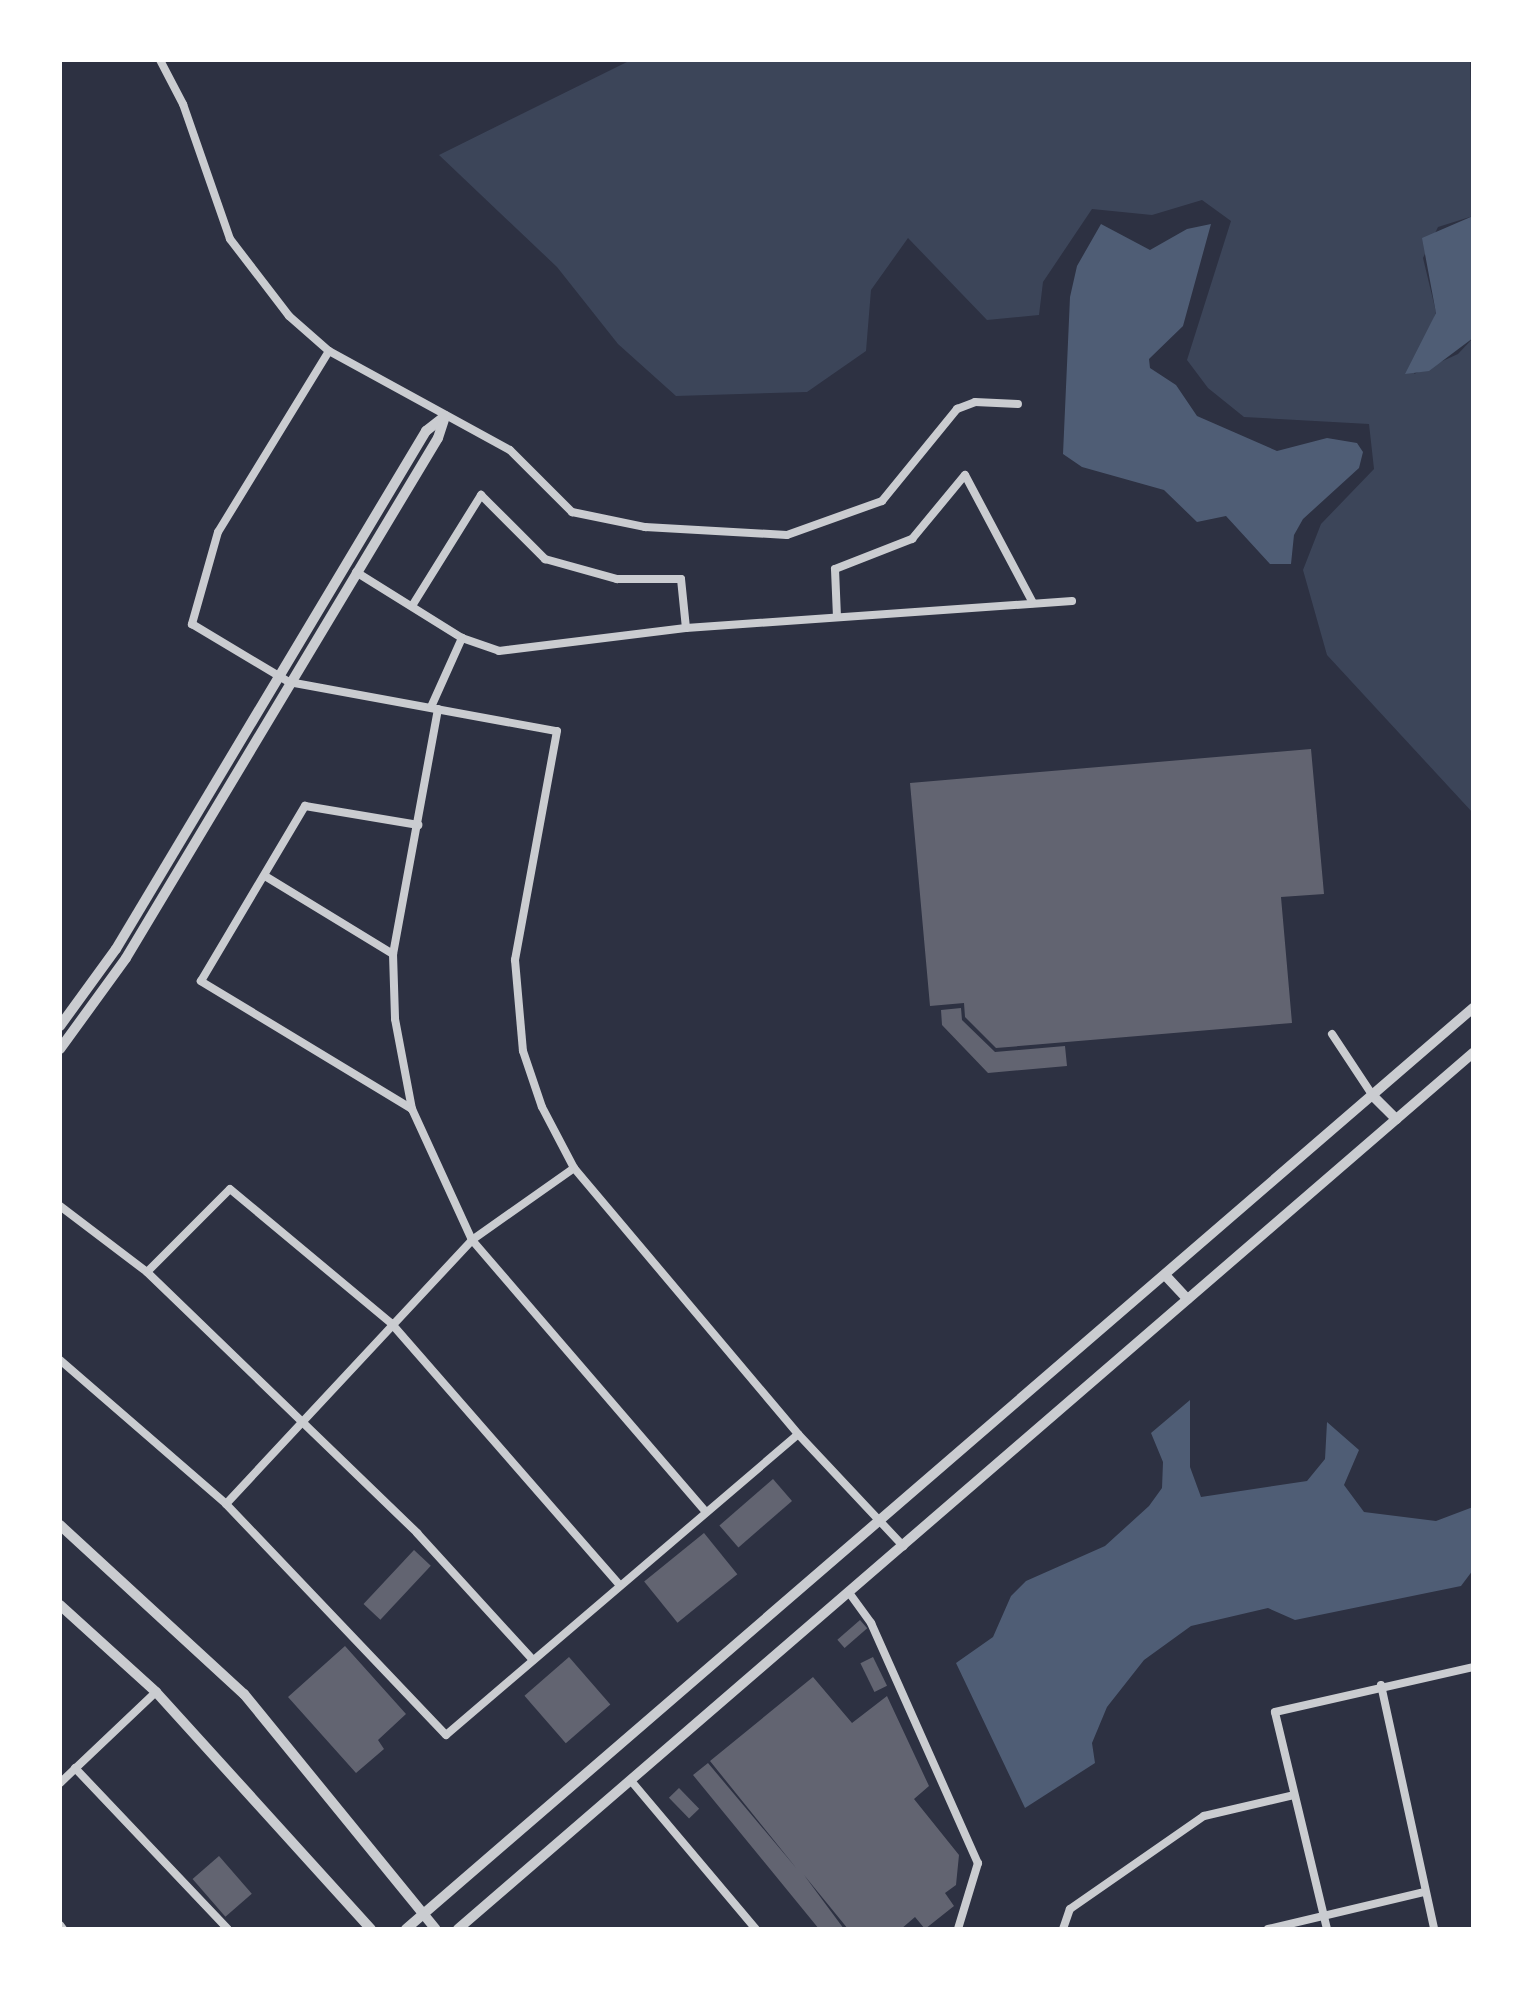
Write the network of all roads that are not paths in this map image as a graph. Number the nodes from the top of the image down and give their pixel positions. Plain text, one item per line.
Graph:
1 (160, 60) edge
2 (329, 351) junction
3 (1018, 404) dead end
4 (446, 416) junction
5 (356, 572) junction
6 (1072, 600) dead end
7 (1033, 603) junction
8 (412, 606) junction
9 (837, 617) junction
10 (686, 628) junction
11 (462, 638) junction
12 (284, 679) junction
13 (435, 708) junction
14 (418, 824) junction
15 (264, 876) junction
16 (393, 954) junction
17 (1473, 1008) edge
18 (60, 1026) edge
19 (1332, 1034) dead end
20 (60, 1049) edge
21 (1473, 1053) edge
22 (1374, 1096) junction
23 (412, 1109) junction
24 (1396, 1120) junction
25 (574, 1168) junction
26 (60, 1206) edge
27 (472, 1240) junction
28 (147, 1272) junction
29 (1165, 1275) junction
30 (1186, 1299) junction
31 (391, 1323) junction
32 (60, 1360) edge
33 (300, 1420) junction
34 (798, 1434) junction
35 (226, 1504) junction
36 (703, 1509) junction
37 (880, 1520) junction
38 (60, 1526) edge
39 (903, 1546) junction
40 (618, 1584) junction
41 (850, 1594) junction
42 (60, 1605) edge
43 (533, 1660) junction
44 (1473, 1667) edge
45 (1381, 1685) junction
46 (156, 1692) junction
47 (75, 1768) junction
48 (632, 1782) junction
49 (60, 1783) edge
50 (1294, 1795) junction
51 (1424, 1892) junction
52 (1323, 1912) junction
53 (425, 1913) junction
54 (228, 1929) edge
55 (371, 1929) edge
56 (406, 1929) edge
57 (436, 1929) edge
58 (458, 1929) edge
59 (756, 1929) edge
60 (958, 1929) edge
61 (1063, 1929) edge
62 (1268, 1929) edge
63 (1327, 1929) edge
64 (1434, 1929) edge

1 - 2 street
2 - 4 street
2 - 12 street
3 - 4 street
4 - 5 street
4 - 12 street
5 - 8 street
5 - 12 street
6 - 7 street
7 - 9 street
7 - 9 street
8 - 10 street
8 - 11 street
9 - 10 street
10 - 11 street
11 - 13 street
12 - 13 street
12 - 18 street
12 - 20 street
13 - 14 street
13 - 25 street
14 - 15 street
14 - 16 street
15 - 16 street
15 - 23 street
16 - 23 street
17 - 22 street
19 - 22 street
21 - 24 street
22 - 24 street
22 - 29 street
23 - 27 street
24 - 30 street
25 - 27 street
25 - 34 street
26 - 28 street
27 - 31 street
27 - 36 street
28 - 31 street
28 - 33 street
29 - 30 street
29 - 37 street
30 - 39 street
31 - 33 street
31 - 40 street
32 - 35 street
33 - 35 street
33 - 43 street
34 - 36 street
34 - 37 street
35 - 43 street
36 - 40 street
37 - 39 street
37 - 53 street
38 - 53 street
39 - 41 street
40 - 43 street
41 - 48 street
41 - 60 street
42 - 46 street
44 - 45 street
45 - 50 street
45 - 51 street
46 - 47 street
46 - 55 street
47 - 49 street
47 - 54 street
48 - 58 street
48 - 59 street
50 - 52 street
50 - 61 street
51 - 52 street
51 - 64 street
52 - 62 street
52 - 63 street
53 - 56 street
53 - 57 street

